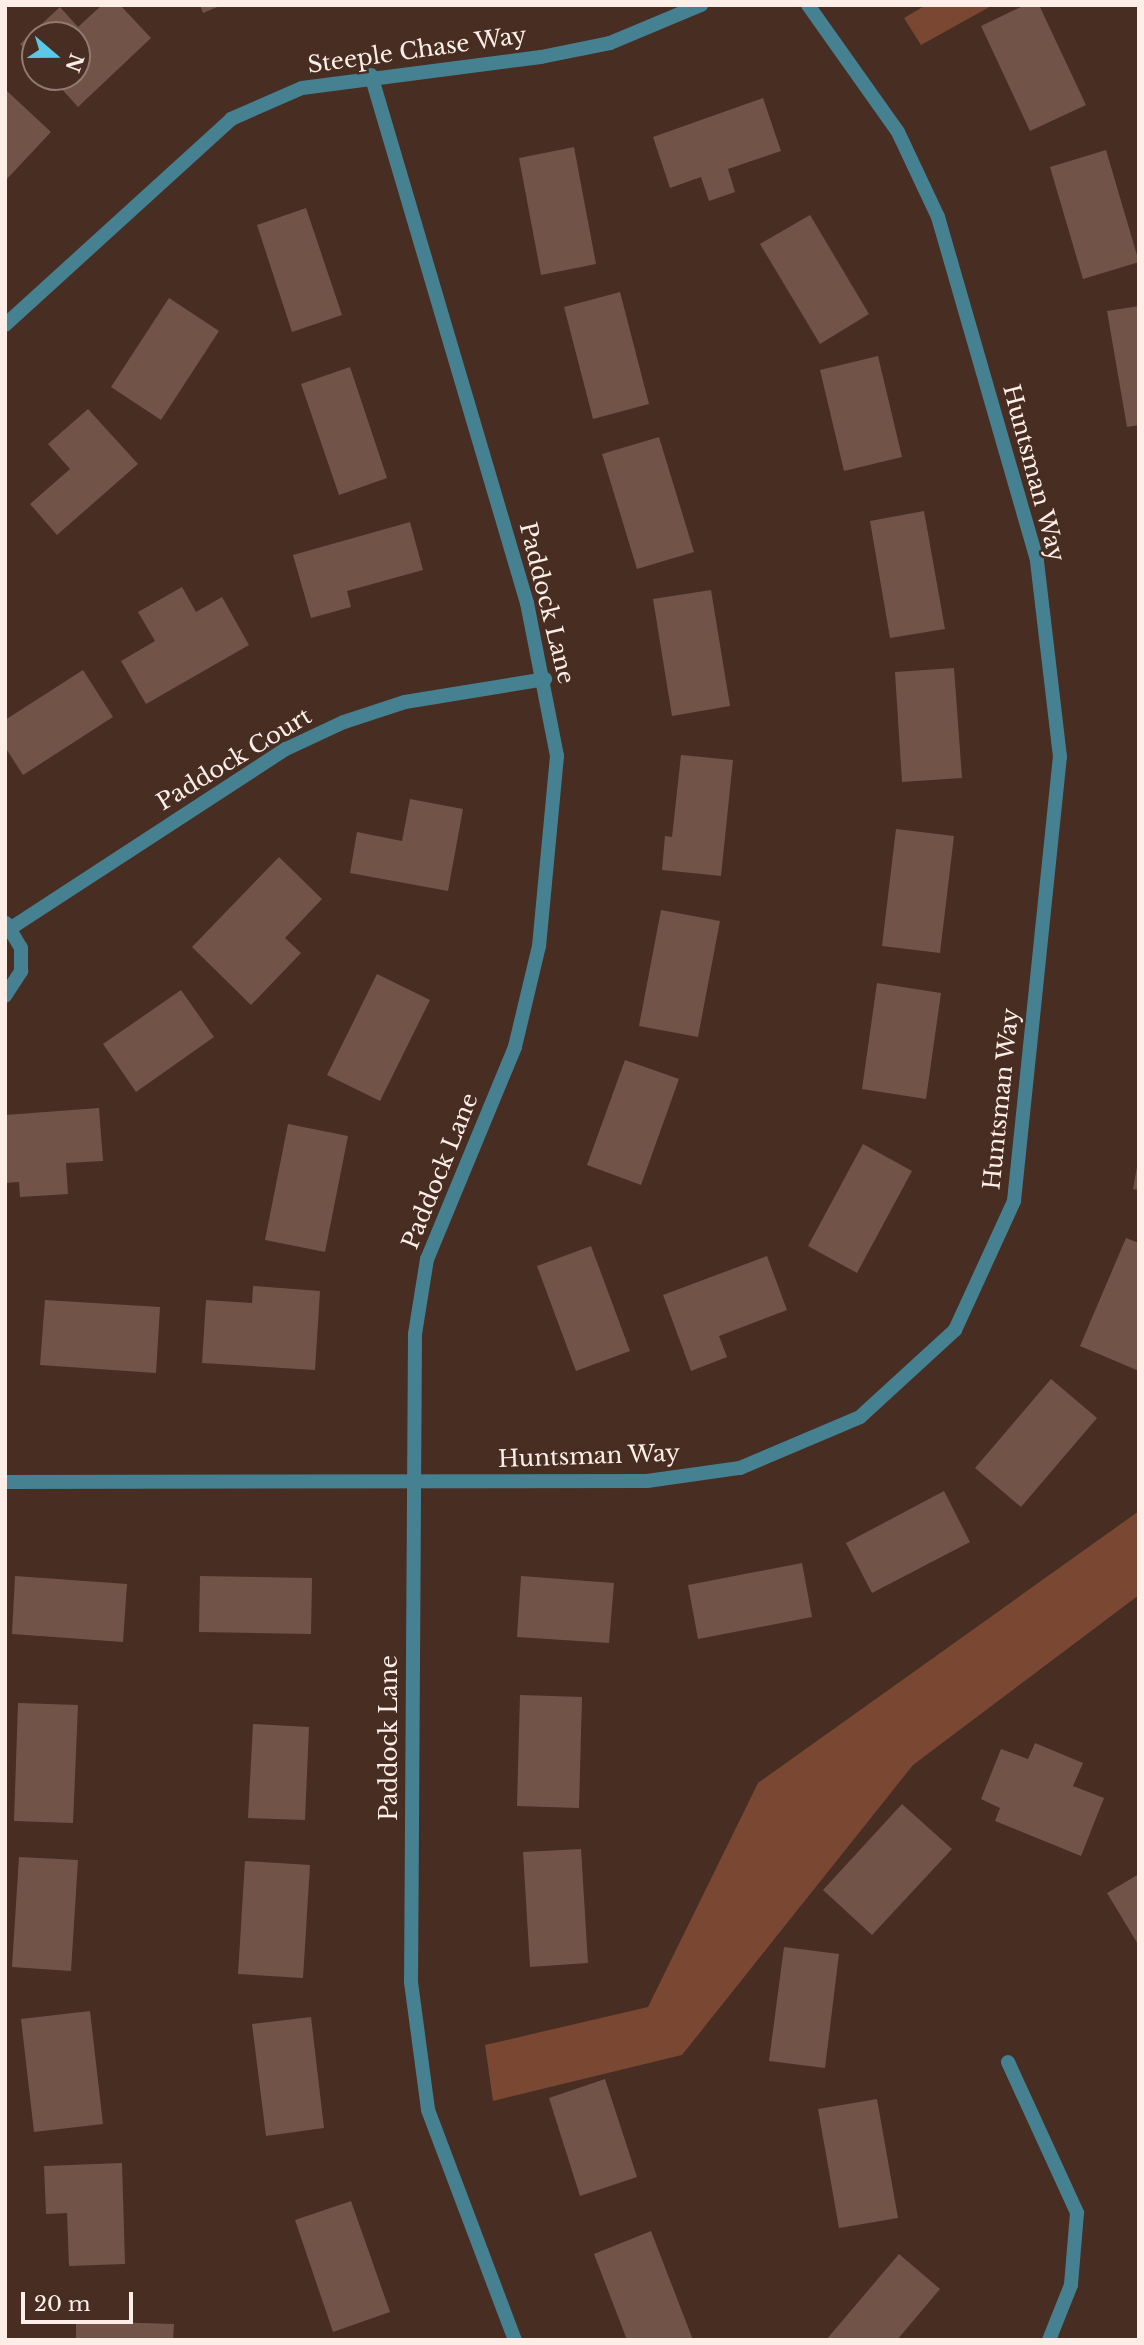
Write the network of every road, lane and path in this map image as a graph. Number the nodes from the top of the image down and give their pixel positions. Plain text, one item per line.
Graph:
1 (701, 5) edge
2 (808, 5) edge
3 (371, 75) junction
4 (5, 325) edge
5 (545, 679) junction
6 (8, 925) edge
7 (5, 996) edge
8 (5, 1482) edge
9 (412, 1482) junction
10 (1009, 2062) dead end
11 (515, 2340) edge
12 (1049, 2340) edge

1 - 3 street, Steeple Chase Way
2 - 9 street, Huntsman Way
3 - 4 street, Steeple Chase Way
3 - 5 street, Paddock Lane
5 - 6 street, Paddock Court
5 - 9 street, Paddock Lane
6 - 7 street, Paddock Court
8 - 9 street, Huntsman Way
9 - 11 street, Paddock Lane
10 - 12 street

